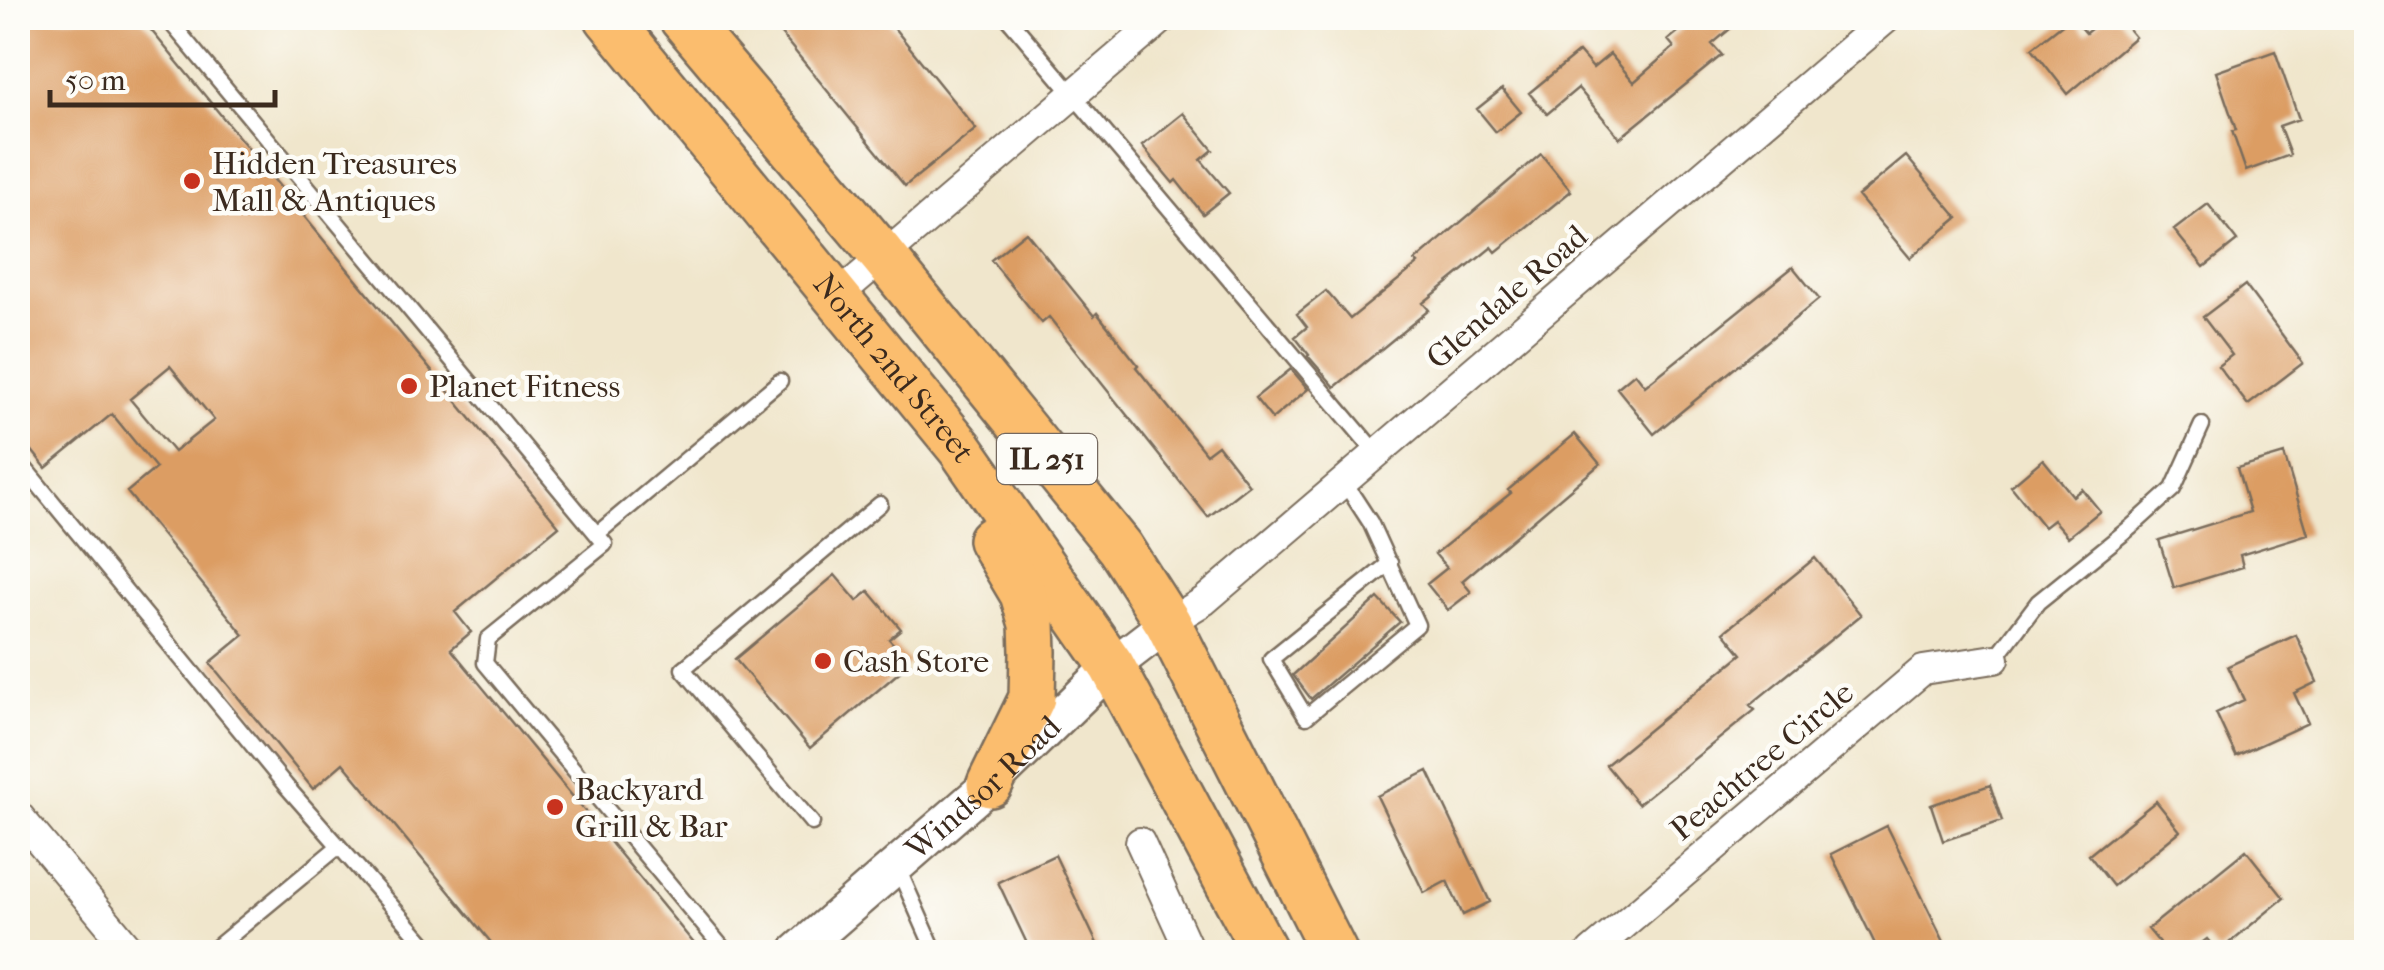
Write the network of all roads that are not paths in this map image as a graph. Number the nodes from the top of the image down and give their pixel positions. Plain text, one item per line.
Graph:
1 (167, 18) edge
2 (608, 18) edge
3 (682, 18) edge
4 (1008, 18) edge
5 (1163, 18) edge
6 (1888, 18) edge
7 (1072, 95) junction
8 (883, 256) junction
9 (837, 296) junction
10 (780, 381) dead end
11 (2202, 425) dead end
12 (961, 449) junction
13 (1377, 454) junction
14 (18, 460) edge
15 (1344, 482) junction
16 (880, 504) dead end
17 (597, 534) junction
18 (1390, 564) junction
19 (1168, 623) junction
20 (1995, 659) joint
21 (1112, 666) junction
22 (990, 784) junction
23 (18, 815) edge
24 (812, 823) dead end
25 (1140, 842) dead end
26 (339, 846) junction
27 (897, 866) junction
28 (132, 952) edge
29 (211, 952) edge
30 (432, 952) edge
31 (726, 952) edge
32 (797, 952) edge
33 (936, 952) edge
34 (1190, 952) edge
35 (1265, 952) edge
36 (1334, 952) edge
37 (1591, 952) edge

1 - 17 lane
2 - 9 main road, North 2nd Street / IL 251
3 - 8 main road, North 2nd Street / IL 251
4 - 7 lane
5 - 7 street
6 - 13 street, Glendale Road
7 - 8 street
7 - 13 lane
8 - 9 street
8 - 19 main road, North 2nd Street / IL 251
9 - 12 main road, North 2nd Street / IL 251
10 - 17 lane
11 - 20 lane
12 - 21 main road, North 2nd Street / IL 251
12 - 22 main road
13 - 15 street, Glendale Road
14 - 26 lane
15 - 18 lane
15 - 19 street, Glendale Road
16 - 24 lane
17 - 31 lane
18 - 18 lane
19 - 21 street, Windsor Road
19 - 36 main road, North 2nd Street / IL 251
20 - 37 street, Peachtree Circle
21 - 22 street, Windsor Road
21 - 35 main road, North 2nd Street / IL 251
22 - 27 street, Windsor Road
23 - 28 street
25 - 34 street
26 - 29 lane
26 - 30 lane
27 - 32 street, Windsor Road
27 - 33 lane

